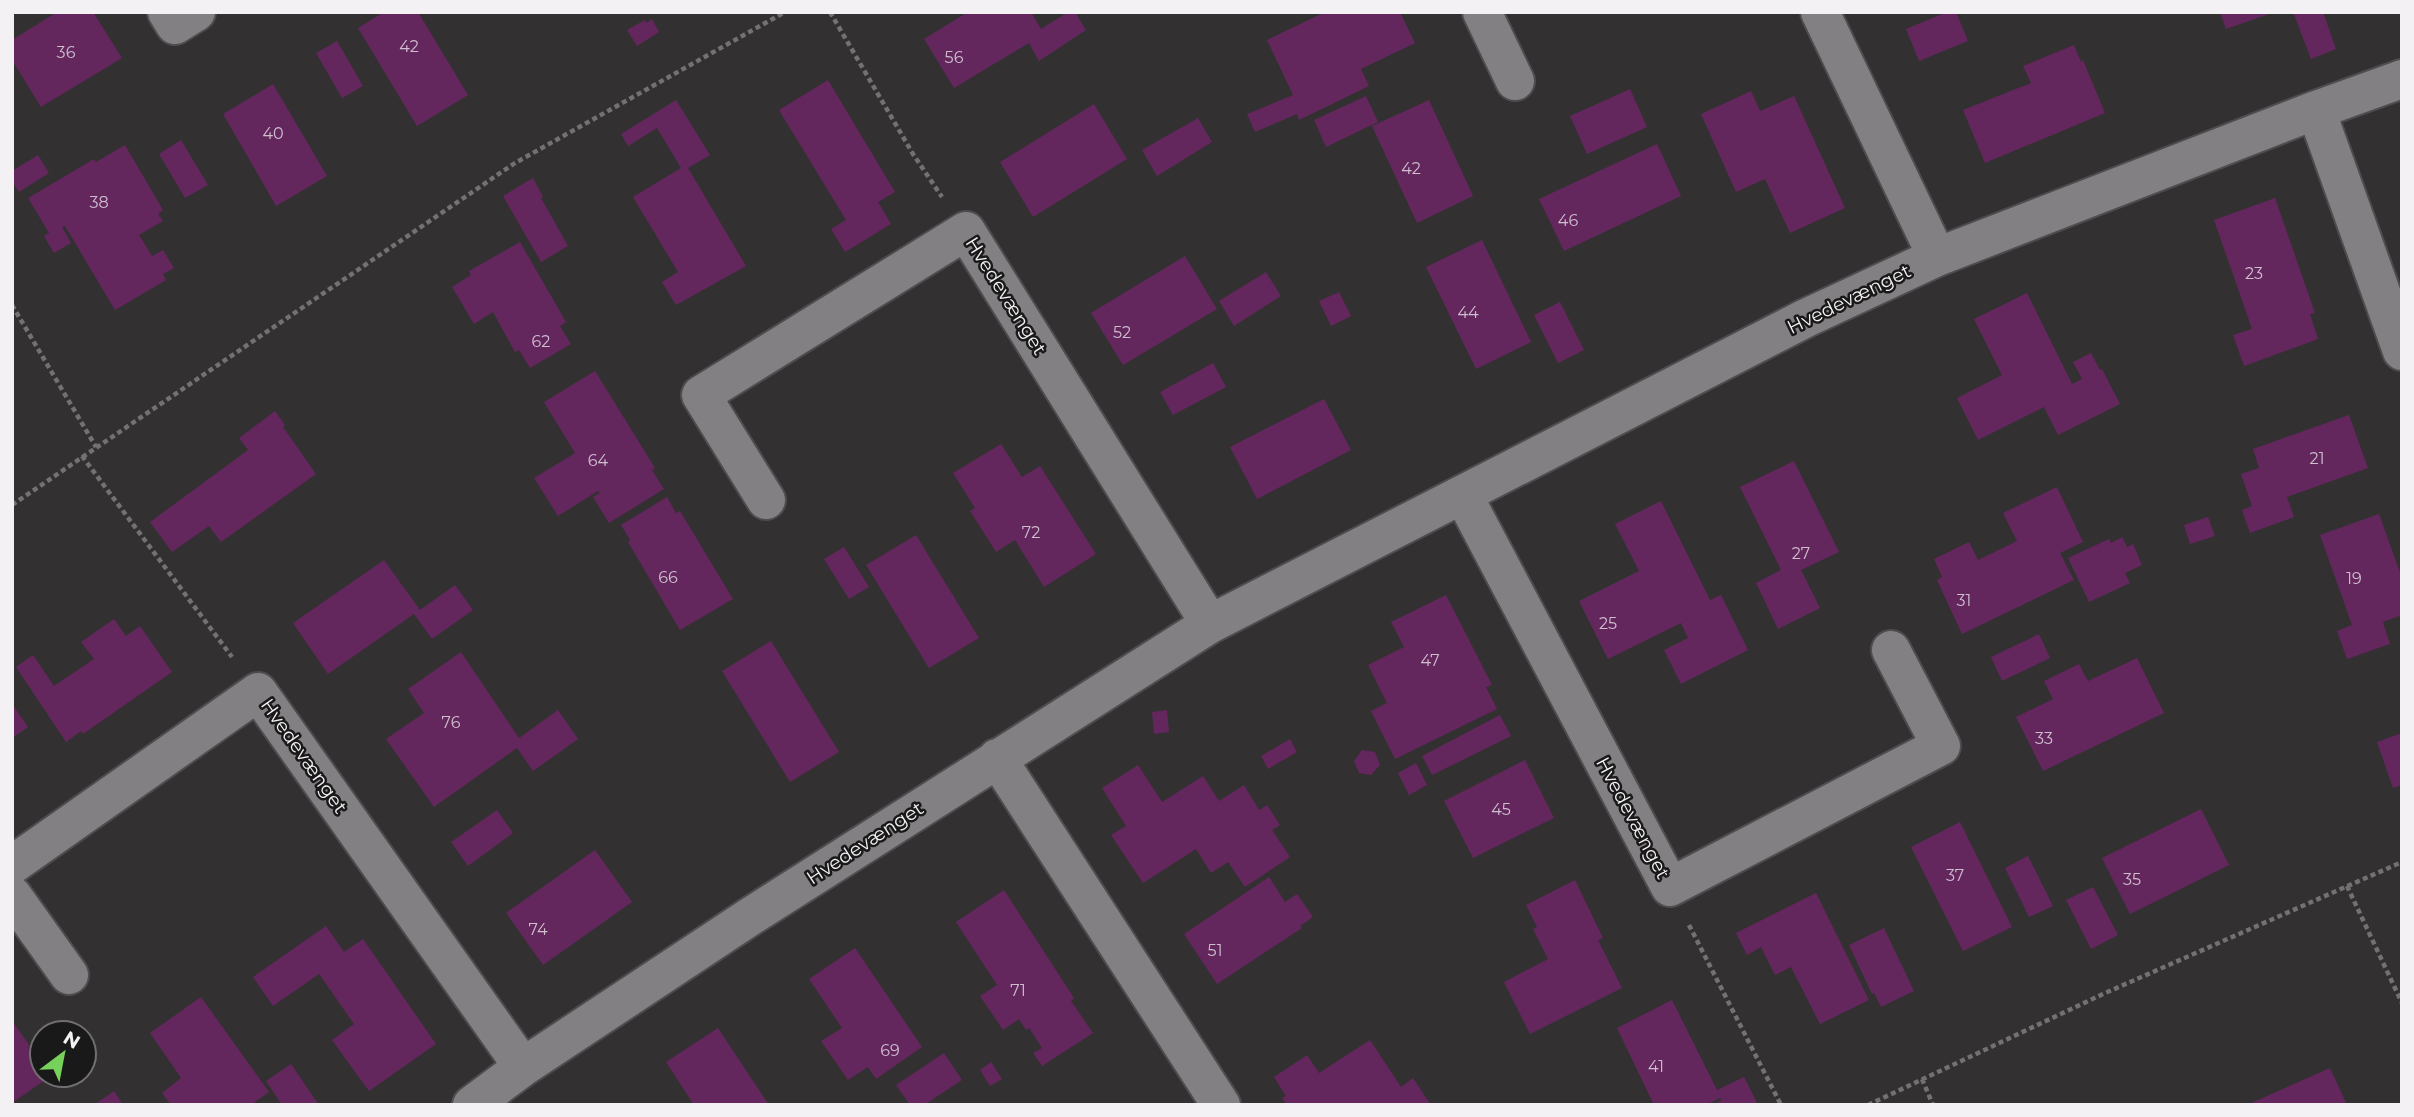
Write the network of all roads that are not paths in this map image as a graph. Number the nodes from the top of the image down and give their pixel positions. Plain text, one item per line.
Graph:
1 (167, 12) edge
2 (196, 12) edge
3 (1482, 12) edge
4 (1820, 12) edge
5 (2402, 79) edge
6 (1515, 81) dead end
7 (2316, 110) junction
8 (1937, 257) junction
9 (2402, 351) edge
10 (1463, 495) junction
11 (766, 500) dead end
12 (1210, 624) junction
13 (1891, 650) dead end
14 (997, 758) junction
15 (12, 865) edge
16 (12, 895) edge
17 (69, 975) dead end
18 (523, 1067) junction
19 (472, 1105) edge
20 (1221, 1105) edge

1 - 2 street
3 - 6 street
4 - 8 street
5 - 7 street, Hvedevænget
7 - 8 street, Hvedevænget
7 - 9 street
8 - 10 street, Hvedevænget
10 - 12 street, Hvedevænget
10 - 13 street, Hvedevænget
11 - 12 street, Hvedevænget
12 - 14 street, Hvedevænget
14 - 18 street, Hvedevænget
14 - 20 street
15 - 18 street, Hvedevænget
16 - 17 street
18 - 19 street, Hvedevænget

